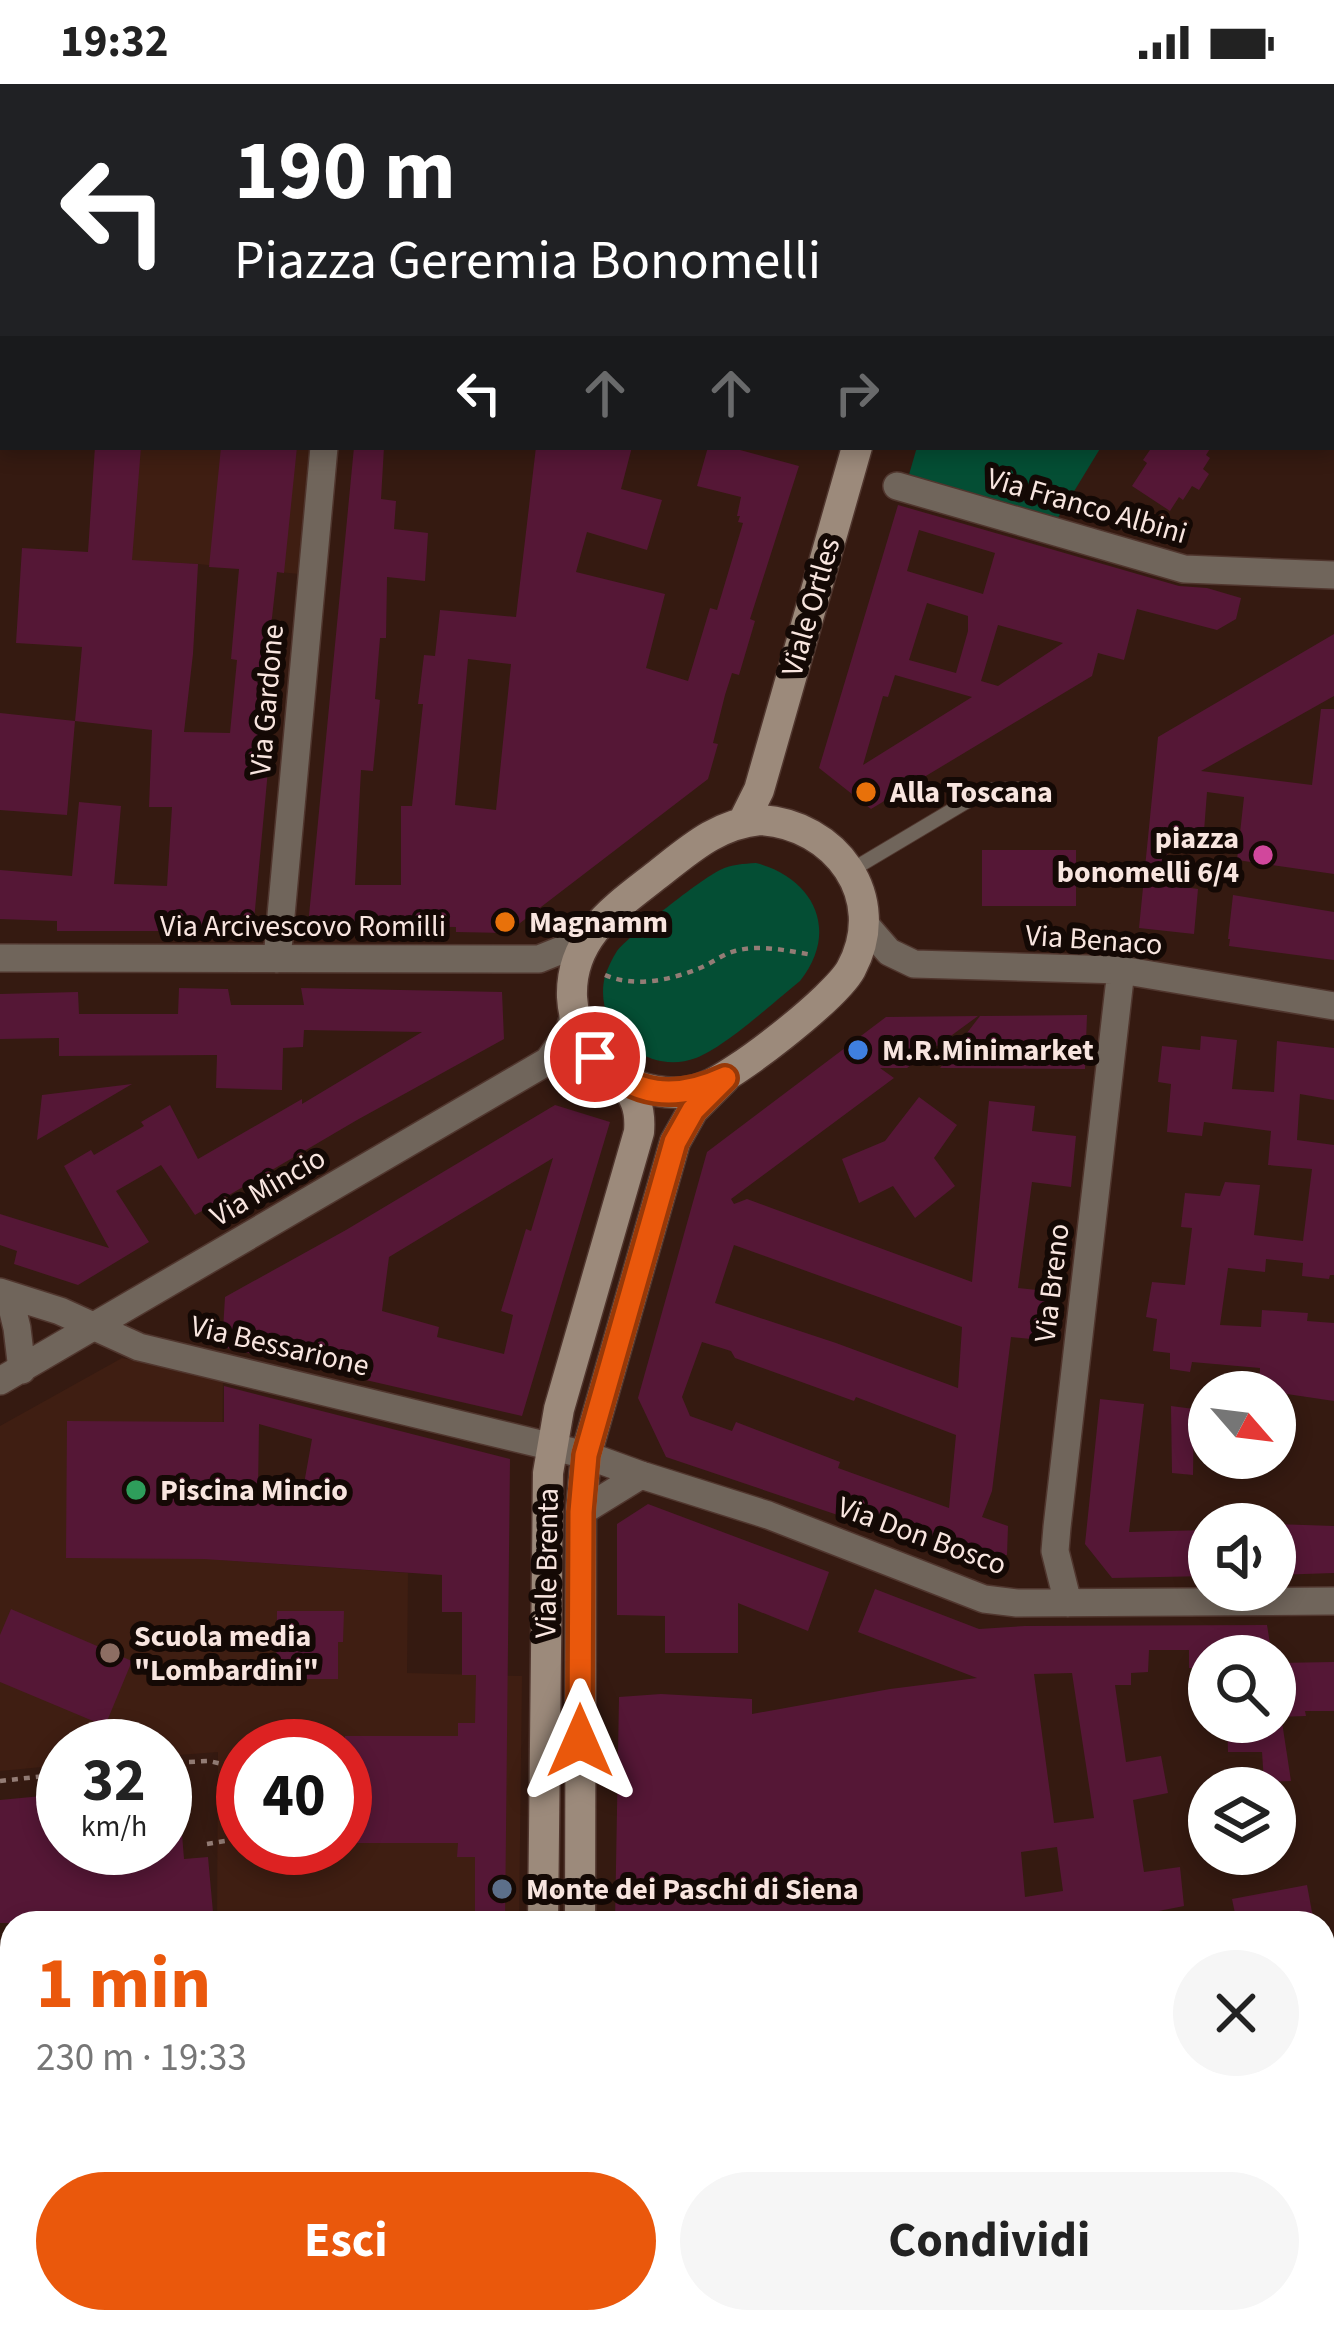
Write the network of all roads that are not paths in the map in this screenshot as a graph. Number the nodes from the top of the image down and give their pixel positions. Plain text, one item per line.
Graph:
1 (324, 450) edge
2 (856, 450) edge
3 (897, 487) dead end
4 (1334, 575) edge
5 (766, 766) junction
6 (1033, 789) dead end
7 (743, 822) junction
8 (791, 824) junction
9 (850, 871) junction
10 (863, 922) junction
11 (596, 926) junction
12 (0, 958) edge
13 (277, 959) junction
14 (1121, 970) junction
15 (1334, 1006) edge
16 (574, 1015) junction
17 (548, 1061) junction
18 (620, 1078) junction
19 (725, 1078) junction
20 (5, 1293) edge
21 (95, 1327) junction
22 (11, 1376) edge
23 (551, 1444) junction
24 (586, 1455) junction
25 (641, 1475) junction
26 (581, 1512) junction
27 (1334, 1601) edge
28 (1068, 1603) junction
29 (543, 1911) edge
30 (580, 1911) edge

1 - 13 street, Via Gardone
2 - 5 street, Viale Ortles
3 - 4 street, Via Franco Albini
5 - 7 street, Viale Ortles
5 - 8 street
6 - 9 lane
7 - 8 street
7 - 11 street
8 - 9 street
9 - 10 street
10 - 14 street, Via Benaco
10 - 19 street
11 - 13 street, Via Arcivescovo Romilli
11 - 16 street
12 - 13 street, Via Arcivescovo Romilli
14 - 15 street, Via Benaco
14 - 28 street, Via Breno
16 - 17 street
16 - 18 street
17 - 18 street
17 - 21 street, Via Mincio
18 - 19 street
18 - 23 street, Viale Brenta
19 - 24 street, Viale Brenta
20 - 21 street, Via Bessarione
20 - 22 street, Via Mincio
21 - 22 street, Via Mincio
21 - 23 street, Via Bessarione
23 - 24 street, Via Don Bosco
23 - 29 street, Viale Brenta
24 - 25 street, Via Don Bosco
24 - 26 street, Viale Brenta
25 - 26 street
25 - 28 street, Via Don Bosco
26 - 30 street, Viale Brenta
27 - 28 street, Via Don Bosco

